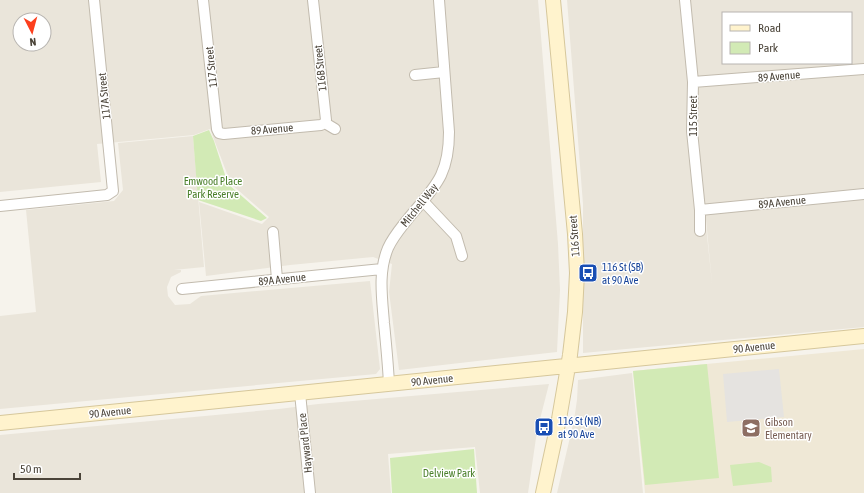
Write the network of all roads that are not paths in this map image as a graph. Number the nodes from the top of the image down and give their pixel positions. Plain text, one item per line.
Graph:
1 (94, 0) edge
2 (203, 0) edge
3 (313, 0) edge
4 (439, 0) edge
5 (553, 0) edge
6 (685, 0) edge
7 (864, 69) edge
8 (444, 72) junction
9 (415, 75) dead end
10 (693, 82) junction
11 (324, 123) junction
12 (335, 129) dead end
13 (219, 133) joint
14 (864, 194) edge
15 (423, 201) junction
16 (0, 206) edge
17 (700, 210) junction
18 (700, 231) dead end
19 (273, 232) dead end
20 (462, 256) dead end
21 (382, 269) junction
22 (277, 279) junction
23 (182, 289) dead end
24 (864, 336) edge
25 (568, 366) junction
26 (390, 384) junction
27 (300, 393) junction
28 (0, 423) edge
29 (310, 493) edge
30 (543, 493) edge

1 - 16 street, 117A Street
2 - 13 street, 117 Street
3 - 11 street, 116B Street
4 - 8 street, Mitchell Way
5 - 25 street, 116 Street
6 - 10 street, 115 Street
7 - 10 street, 89 Avenue
8 - 9 street
8 - 15 street, Mitchell Way
10 - 17 street, 115 Street
11 - 12 street
11 - 13 street, 89 Avenue
14 - 17 street, 89A Avenue
15 - 20 street
15 - 21 street, Mitchell Way
17 - 18 street, 115 Street
19 - 22 street
21 - 22 street, 89A Avenue
21 - 26 street, Mitchell Way
22 - 23 street, 89A Avenue
24 - 25 street, 90 Avenue
25 - 26 street, 90 Avenue
25 - 30 street, 116 Street
26 - 27 street, 90 Avenue
27 - 28 street, 90 Avenue
27 - 29 street, Hayward Place

